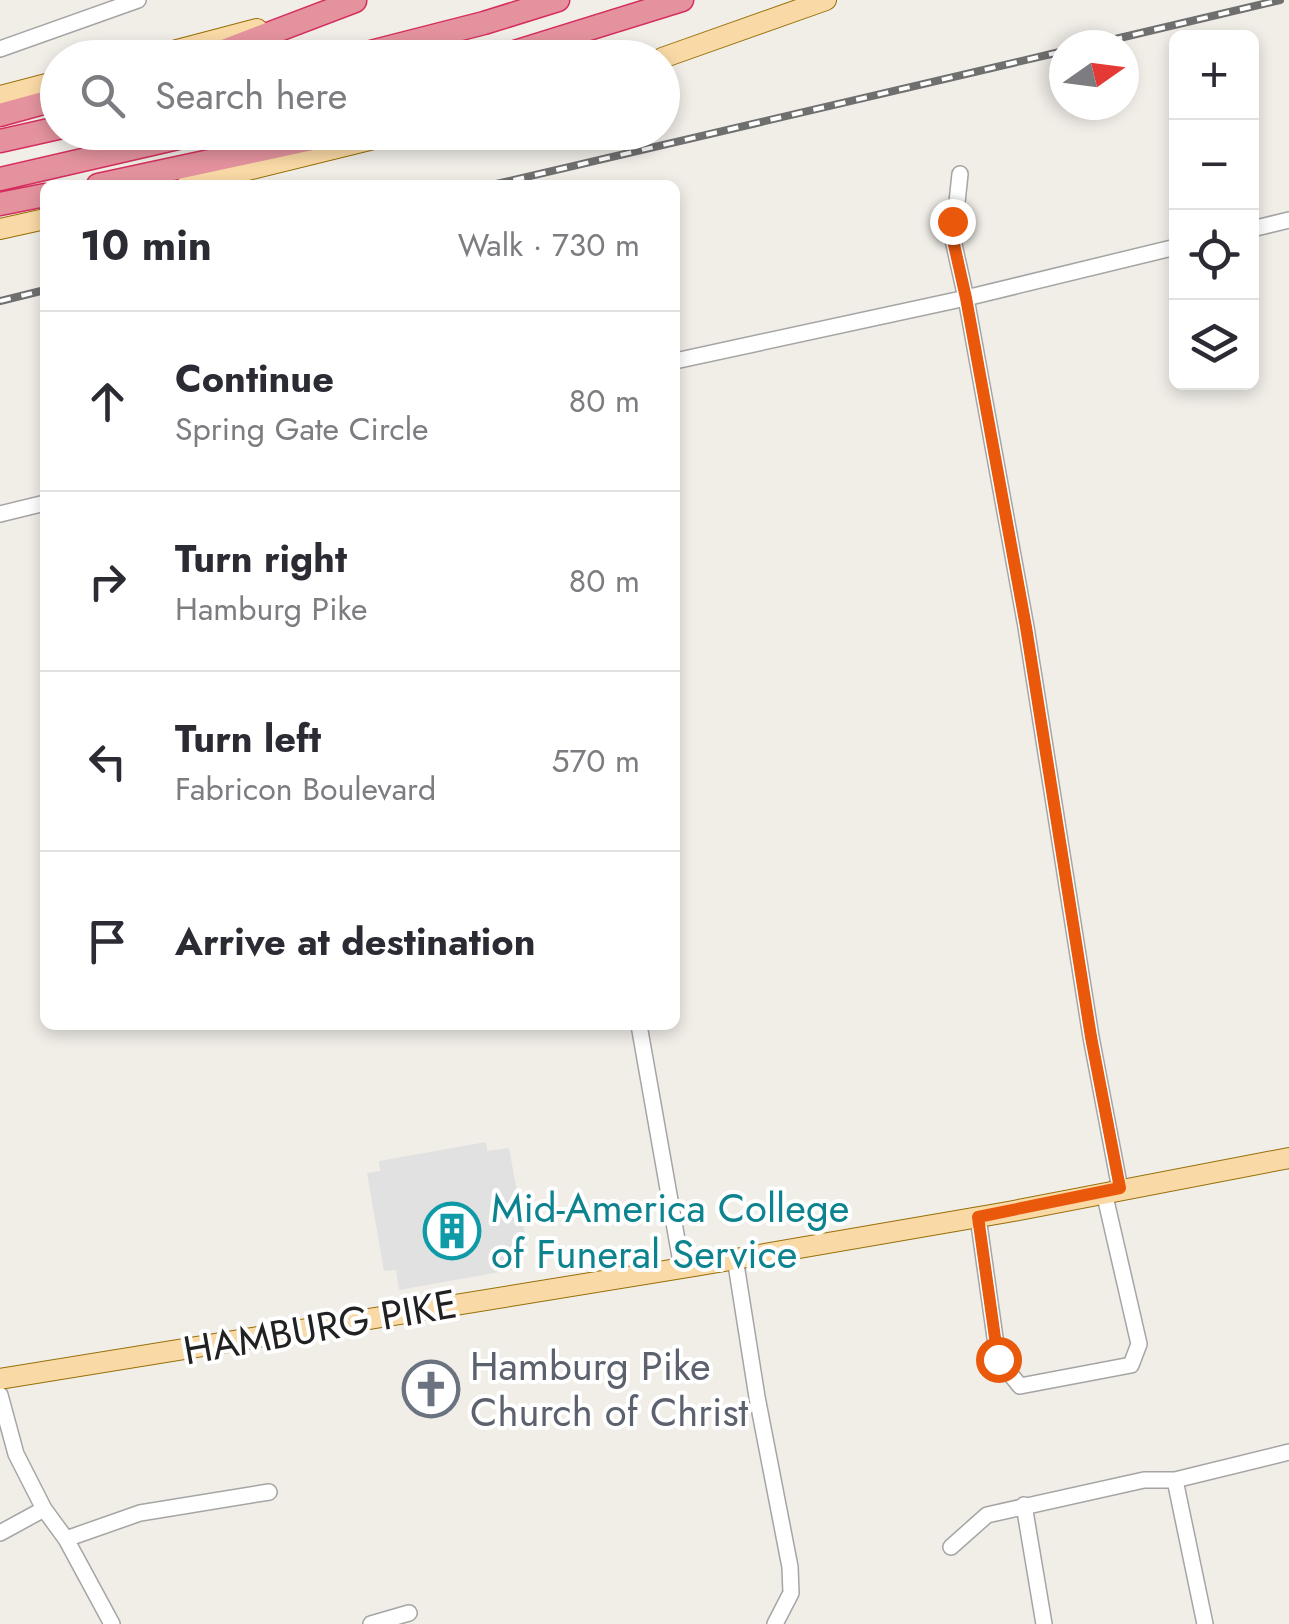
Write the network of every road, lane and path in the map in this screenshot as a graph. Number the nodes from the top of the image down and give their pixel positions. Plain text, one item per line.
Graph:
1 (138, 0) edge
2 (356, 0) edge
3 (558, 0) edge
4 (682, 0) edge
5 (826, 0) edge
6 (213, 40) edge
7 (252, 40) edge
8 (417, 40) edge
9 (553, 40) edge
10 (0, 49) edge
11 (680, 52) edge
12 (40, 86) edge
13 (0, 96) edge
14 (40, 104) edge
15 (0, 115) edge
16 (40, 132) edge
17 (0, 141) edge
18 (128, 150) edge
19 (260, 150) edge
20 (329, 150) edge
21 (960, 174) dead end
22 (0, 180) edge
23 (121, 180) edge
24 (207, 180) edge
25 (40, 197) edge
26 (0, 204) edge
27 (40, 219) edge
28 (1289, 220) edge
29 (1259, 227) edge
30 (0, 229) edge
31 (1169, 249) edge
32 (966, 298) junction
33 (680, 361) edge
34 (40, 504) edge
35 (0, 514) edge
36 (640, 1030) edge
37 (1289, 1158) edge
38 (1112, 1190) junction
39 (978, 1217) junction
40 (736, 1258) junction
41 (682, 1268) junction
42 (0, 1379) edge
43 (0, 1395) edge
44 (1289, 1452) edge
45 (1174, 1480) junction
46 (269, 1492) dead end
47 (1024, 1505) junction
48 (44, 1509) junction
49 (0, 1534) edge
50 (66, 1539) junction
51 (951, 1547) dead end
52 (408, 1614) dead end
53 (112, 1624) edge
54 (371, 1624) edge
55 (775, 1624) edge
56 (1044, 1624) edge
57 (1205, 1624) edge

1 - 10 street
2 - 6 main road
2 - 7 highway
3 - 8 highway
4 - 9 highway
5 - 11 main road
12 - 13 main road
14 - 15 highway
16 - 17 highway
18 - 22 highway
19 - 23 highway
20 - 24 main road
21 - 32 street
25 - 26 highway
27 - 30 main road
28 - 29 street
31 - 32 street
32 - 33 street
32 - 38 street
34 - 35 street
36 - 41 street
37 - 38 main road, HAMBURG PIKE
38 - 39 main road, HAMBURG PIKE
38 - 39 street
39 - 40 main road, HAMBURG PIKE
40 - 41 main road, HAMBURG PIKE
40 - 55 street
41 - 42 main road, HAMBURG PIKE
43 - 48 street
44 - 45 street
45 - 47 street
45 - 57 street
46 - 50 street
47 - 51 street
47 - 56 street
48 - 49 street
48 - 50 street
50 - 53 street
52 - 54 street

